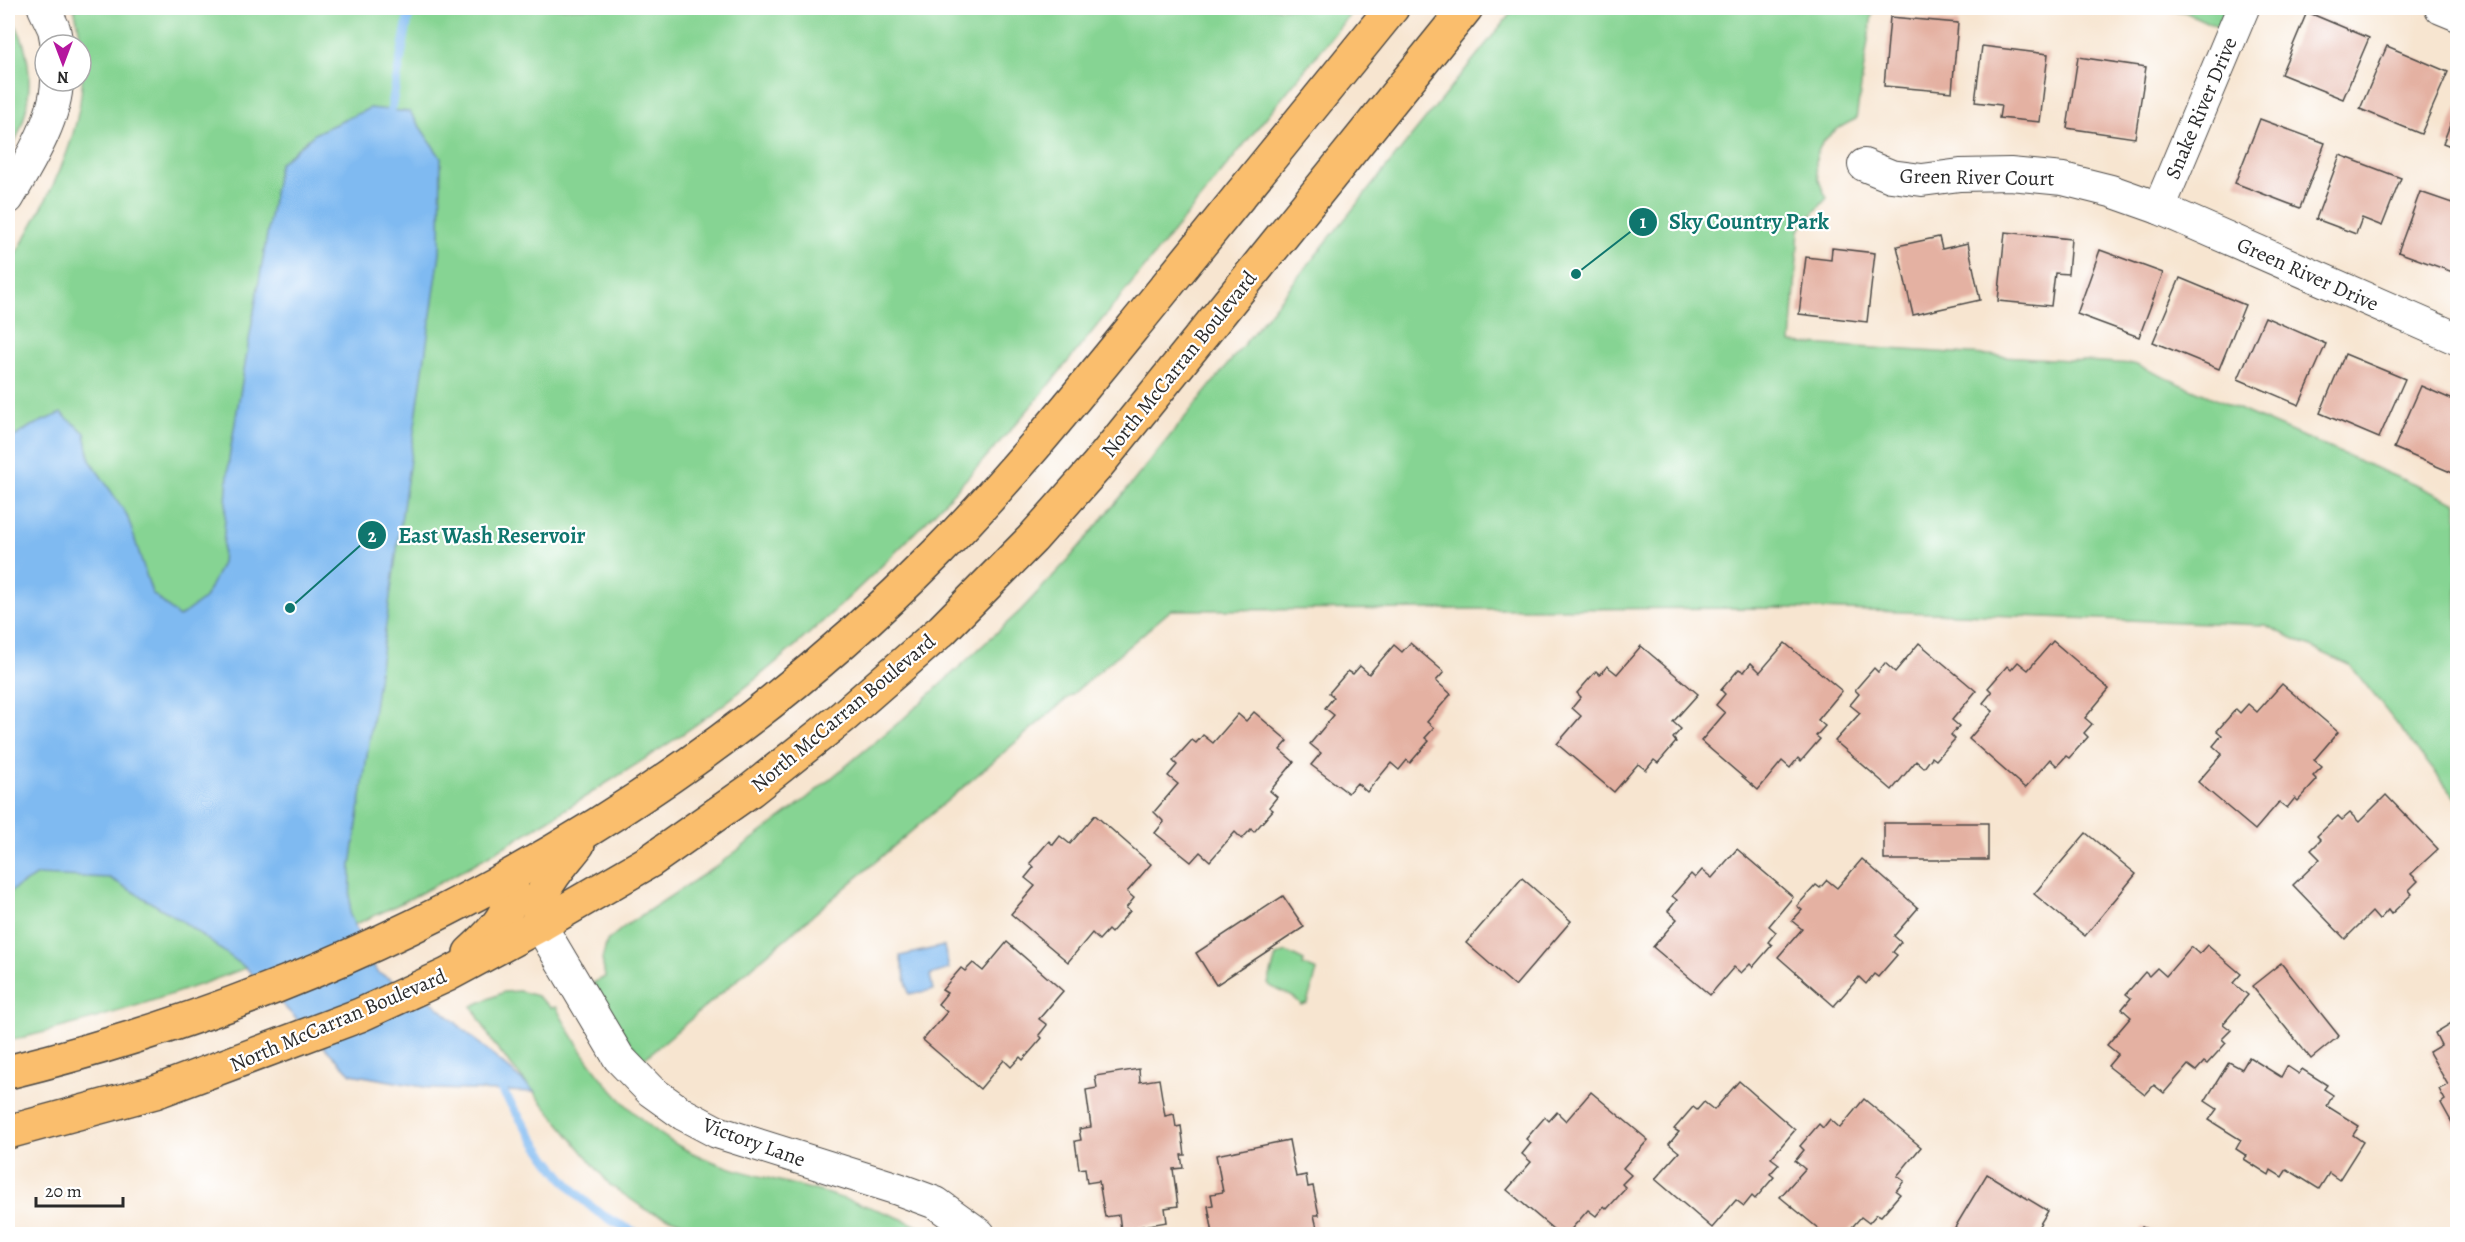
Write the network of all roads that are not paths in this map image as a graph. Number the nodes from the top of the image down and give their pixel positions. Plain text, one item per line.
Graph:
1 (44, 8) edge
2 (1392, 8) edge
3 (1466, 8) edge
4 (2243, 8) edge
5 (2441, 8) edge
6 (2457, 15) edge
7 (55, 33) edge
8 (56, 93) edge
9 (1864, 165) dead end
10 (8, 198) edge
11 (2159, 208) junction
12 (2457, 339) edge
13 (590, 829) junction
14 (511, 876) junction
15 (540, 925) junction
16 (447, 975) junction
17 (8, 1072) edge
18 (8, 1132) edge
19 (978, 1234) edge

1 - 7 street
2 - 13 main road
3 - 15 main road, North McCarran Boulevard
4 - 11 street, Snake River Drive
5 - 6 street
8 - 10 street
9 - 11 street, Green River Court
11 - 12 street, Green River Drive
13 - 14 main road
13 - 15 main road
14 - 16 main road
14 - 17 main road
15 - 16 main road, North McCarran Boulevard
15 - 19 street, Victory Lane
16 - 18 main road, North McCarran Boulevard

